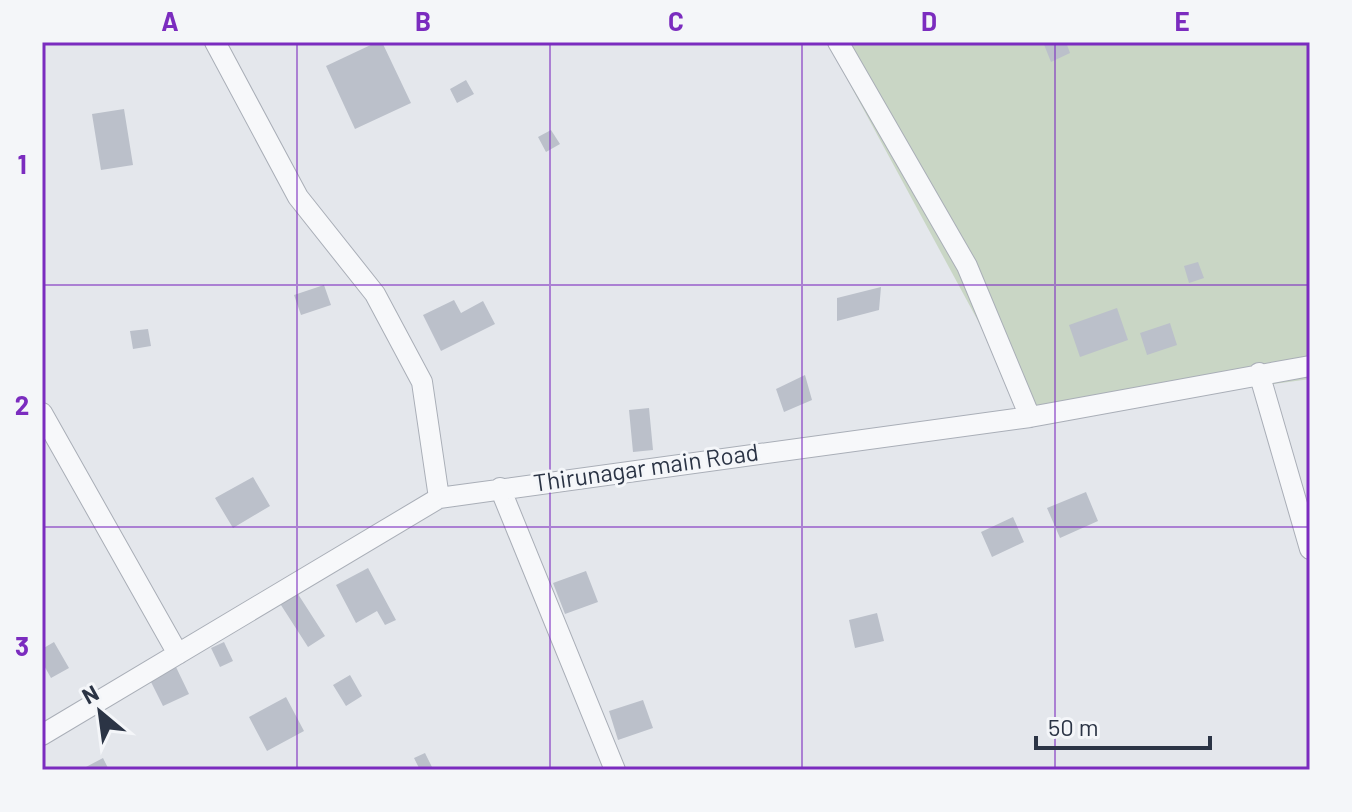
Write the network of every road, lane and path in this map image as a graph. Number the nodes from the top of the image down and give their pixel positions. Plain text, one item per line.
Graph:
1 (215, 42) edge
2 (838, 42) edge
3 (1310, 366) edge
4 (1259, 373) junction
5 (42, 413) edge
6 (1030, 417) junction
7 (500, 488) junction
8 (439, 498) junction
9 (1310, 549) edge
10 (178, 654) junction
11 (42, 735) edge
12 (615, 770) edge

1 - 8 street
2 - 6 street
3 - 4 street, Thirunagar main Road
4 - 6 street, Thirunagar main Road
4 - 9 street
5 - 10 street
6 - 7 street, Thirunagar main Road
7 - 8 street, Thirunagar main Road
7 - 12 street
8 - 10 street, Thirunagar main Road
10 - 11 street, Thirunagar main Road

